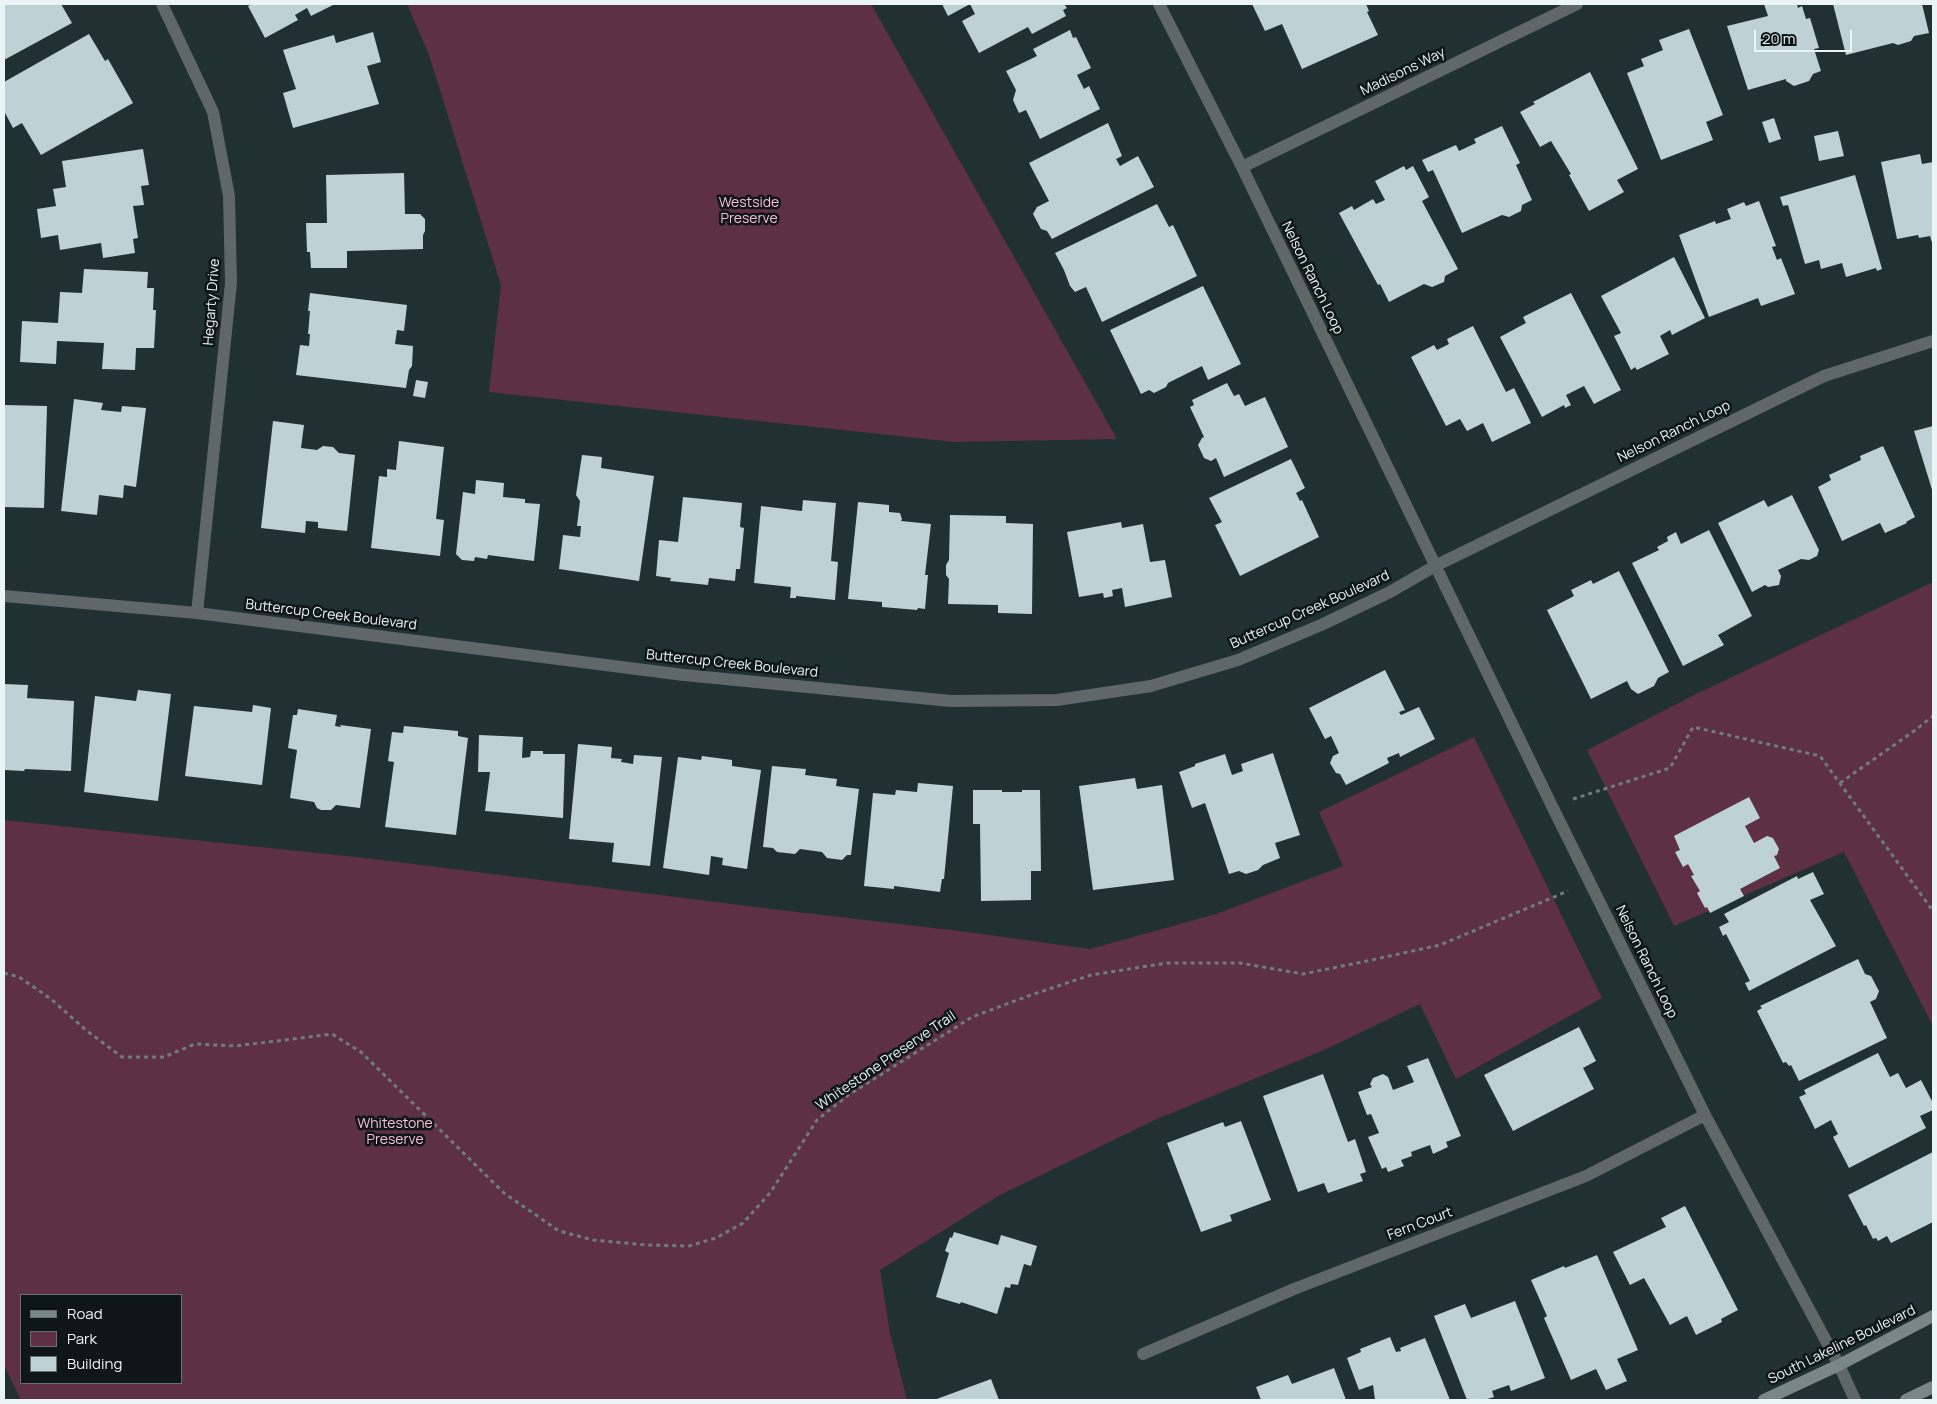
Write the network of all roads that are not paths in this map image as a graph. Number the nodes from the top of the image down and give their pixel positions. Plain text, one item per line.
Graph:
1 (162, 4) edge
2 (1159, 4) edge
3 (1577, 4) edge
4 (1242, 168) junction
5 (1933, 341) edge
6 (1435, 566) junction
7 (4, 596) edge
8 (197, 613) junction
9 (1704, 1115) junction
10 (1933, 1316) edge
11 (1143, 1354) dead end
12 (1839, 1365) junction
13 (1933, 1387) edge
14 (1764, 1400) edge
15 (1854, 1400) edge
16 (1906, 1400) edge

1 - 8 street, Hegarty Drive
2 - 4 street, Nelson Ranch Loop
3 - 4 street, Madisons Way
4 - 6 street, Nelson Ranch Loop
5 - 6 street, Nelson Ranch Loop
6 - 8 street, Buttercup Creek Boulevard
6 - 9 street, Nelson Ranch Loop
7 - 8 street, Buttercup Creek Boulevard
9 - 11 street, Fern Court
9 - 12 street, Nelson Ranch Loop
10 - 12 main road, South Lakeline Boulevard
12 - 14 main road, South Lakeline Boulevard
12 - 15 street, Nelson Ranch Loop
13 - 16 main road

